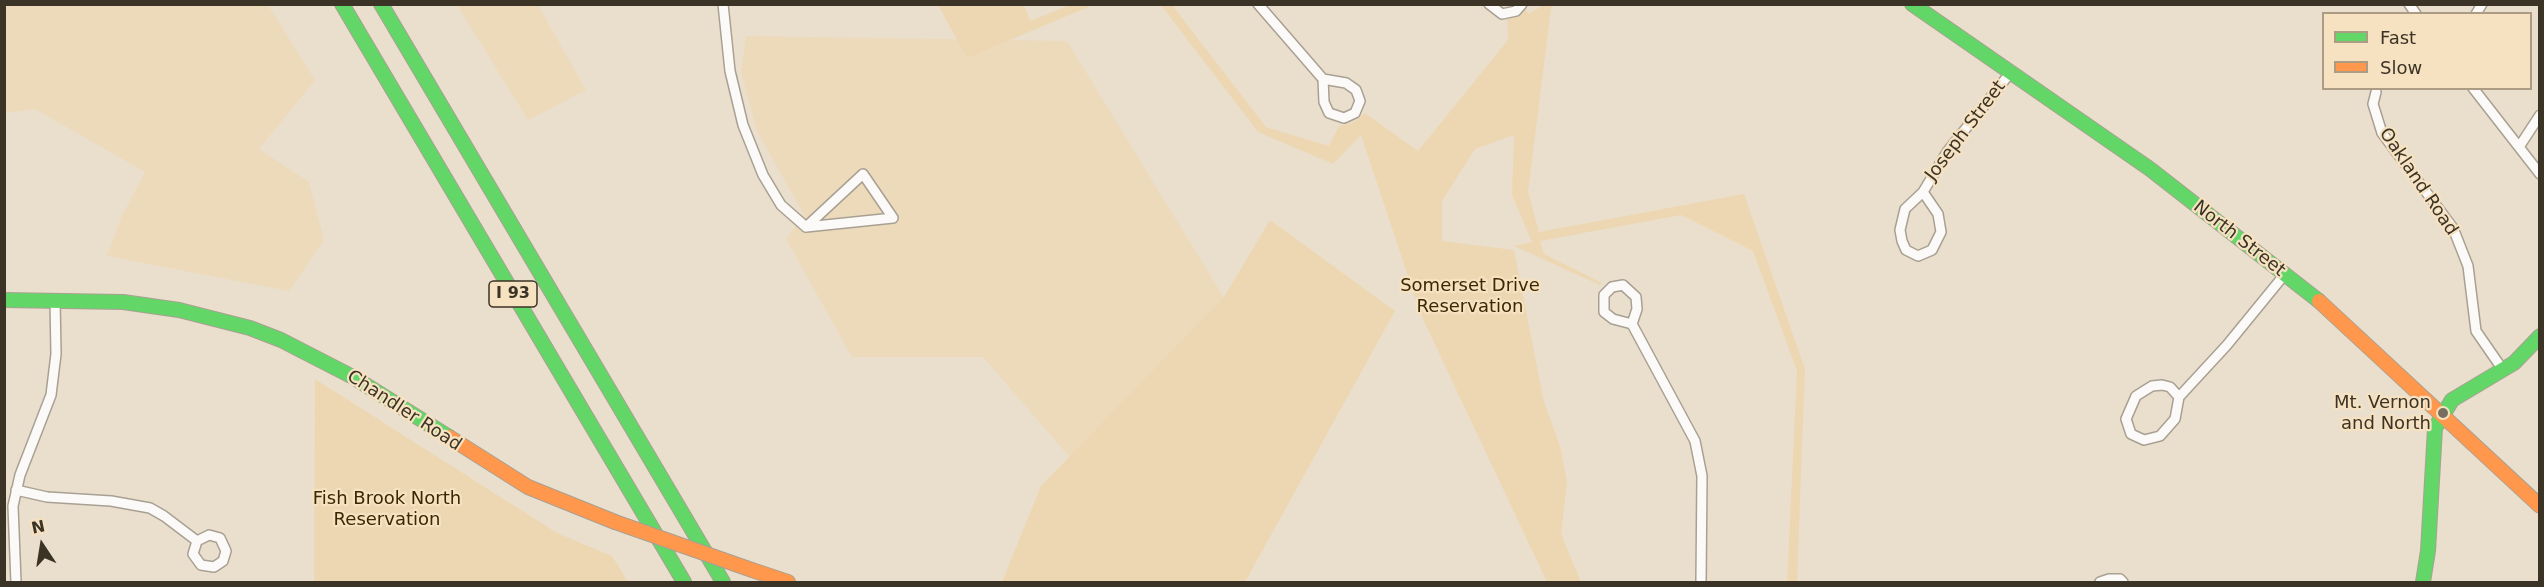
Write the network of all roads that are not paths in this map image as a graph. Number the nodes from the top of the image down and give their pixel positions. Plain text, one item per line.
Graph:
1 (342, 4) edge
2 (381, 4) edge
3 (723, 4) edge
4 (1258, 4) edge
5 (1489, 4) edge
6 (1522, 4) edge
7 (1912, 4) edge
8 (2011, 72) junction
9 (1323, 79) junction
10 (2475, 90) edge
11 (2376, 92) dead end
12 (2540, 115) edge
13 (2518, 147) junction
14 (2540, 174) edge
15 (1923, 192) junction
16 (806, 227) junction
17 (2285, 274) junction
18 (4, 300) edge
19 (55, 300) junction
20 (1632, 324) junction
21 (2540, 336) edge
22 (2503, 370) junction
23 (2179, 398) junction
24 (2442, 416) junction
25 (16, 490) junction
26 (2540, 506) edge
27 (197, 541) dead end
28 (16, 582) edge
29 (684, 582) edge
30 (723, 582) edge
31 (788, 582) edge
32 (1701, 582) edge
33 (2100, 582) edge
34 (2123, 582) edge
35 (2423, 582) edge

1 - 29 main road, I 93
2 - 30 main road, I 93
3 - 16 street
4 - 9 street
5 - 6 street
7 - 8 main road, North Street
8 - 15 street, Joseph Street
8 - 17 main road, North Street
9 - 9 street
10 - 13 street
11 - 22 street, Oakland Road
12 - 13 street
13 - 14 street
15 - 15 street, Joseph Street
16 - 16 street
17 - 23 street
17 - 24 main road, North Street
18 - 19 main road, Chandler Road
19 - 25 street
19 - 31 main road, Chandler Road, bridge
20 - 20 street
20 - 32 street
21 - 22 main road
22 - 24 main road
23 - 23 street
24 - 26 main road, North Street
24 - 35 main road
25 - 27 street
25 - 28 street
33 - 34 street

